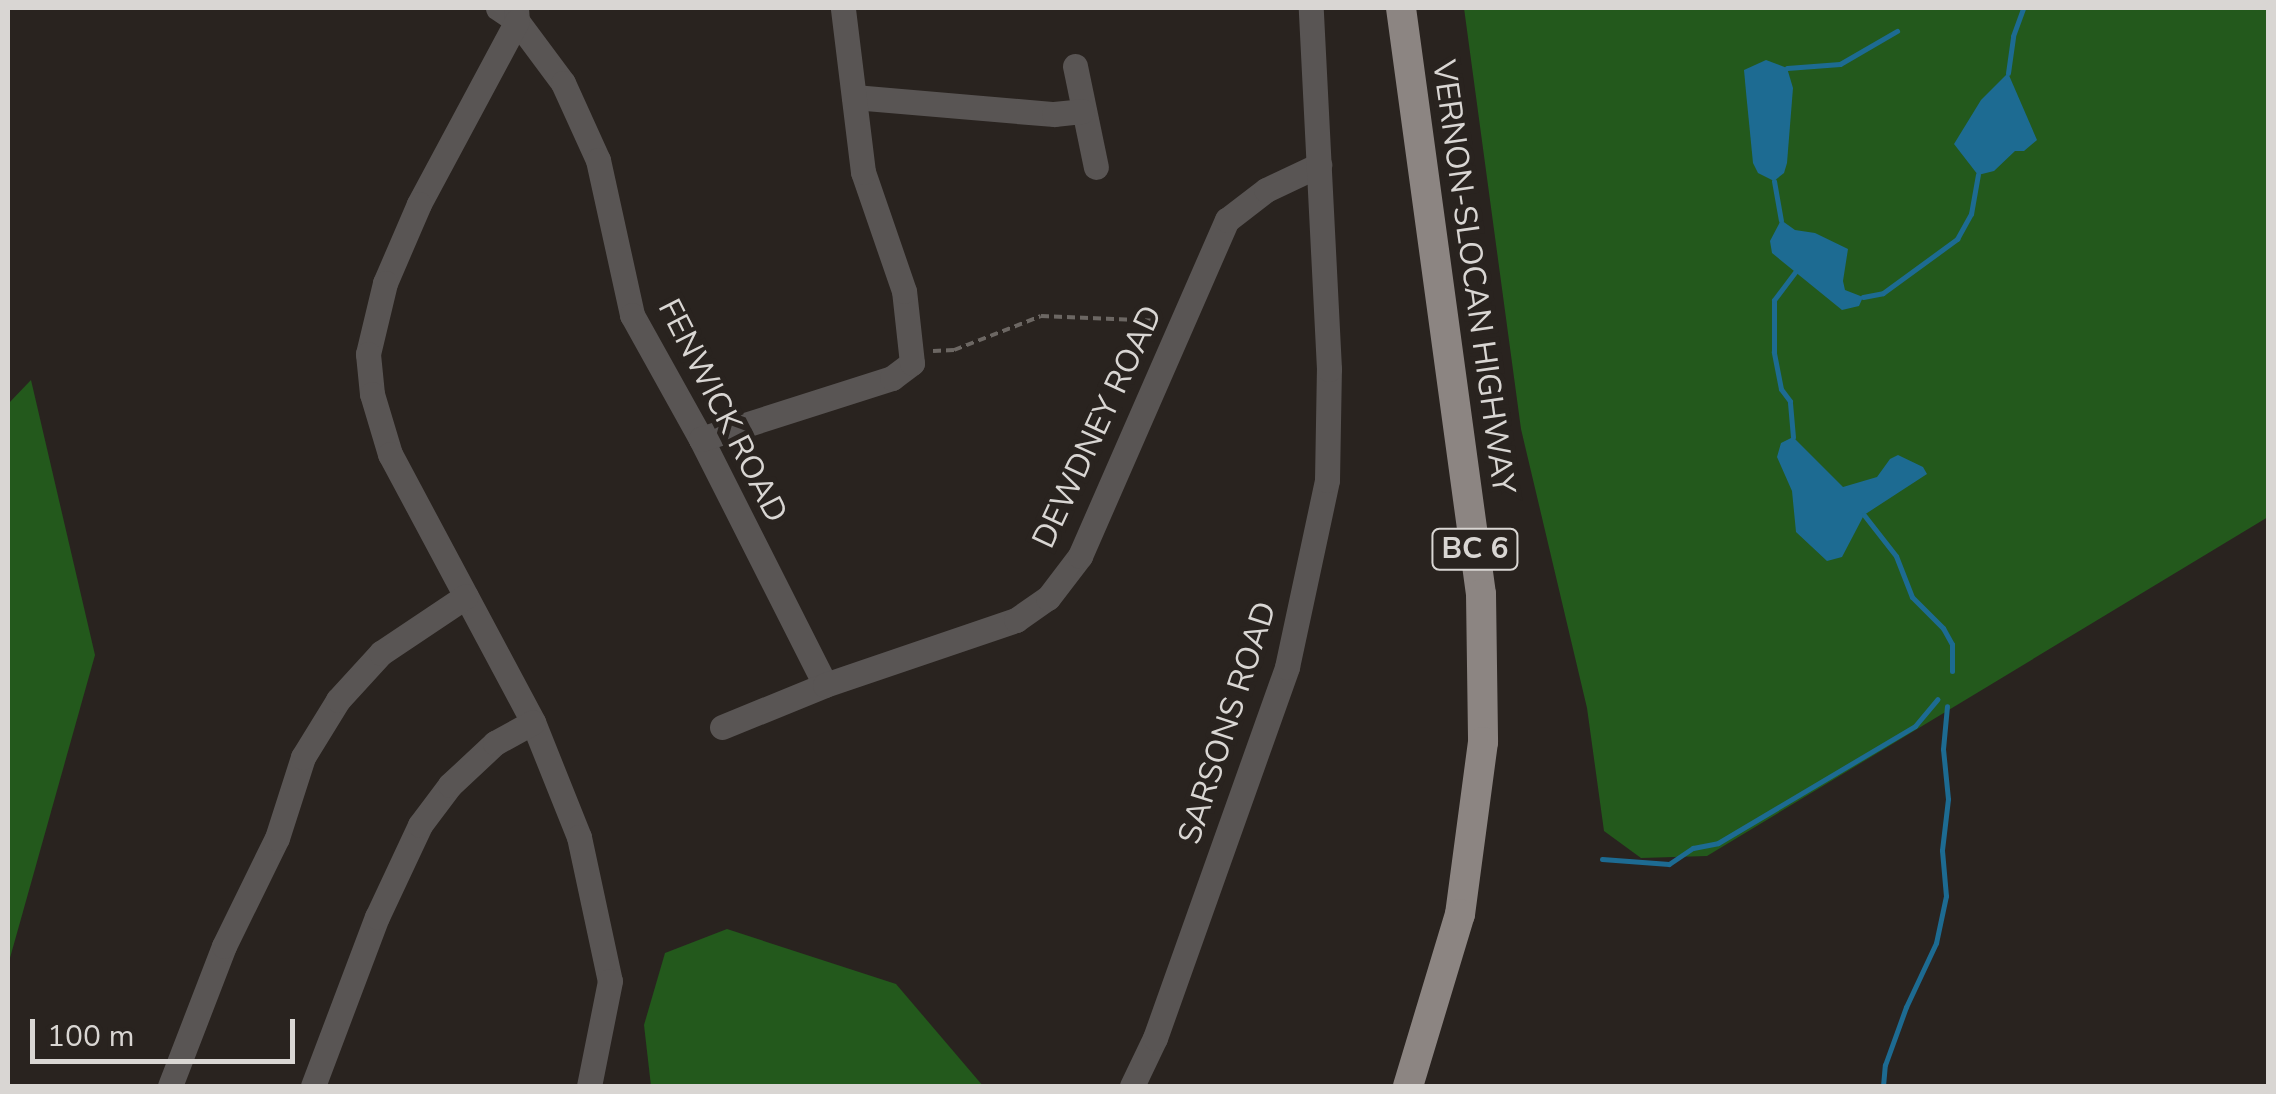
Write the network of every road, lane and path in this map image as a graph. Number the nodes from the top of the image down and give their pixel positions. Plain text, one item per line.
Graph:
1 (843, 8) edge
2 (1311, 8) edge
3 (1401, 8) edge
4 (510, 12) edge
5 (1075, 66) dead end
6 (854, 97) junction
7 (1082, 111) junction
8 (1319, 166) junction
9 (1096, 167) dead end
10 (1183, 322) junction
11 (912, 363) junction
12 (701, 438) junction
13 (466, 596) junction
14 (825, 685) junction
15 (533, 722) junction
16 (722, 727) dead end
17 (170, 1086) edge
18 (313, 1086) edge
19 (589, 1086) edge
20 (1132, 1086) edge
21 (1408, 1086) edge

1 - 6 street
2 - 8 street, SARSONS ROAD
3 - 21 main road, VERNON-SLOCAN HIGHWAY / BC 6
4 - 12 street, FENWICK ROAD
4 - 13 street
5 - 7 street
6 - 7 street
6 - 11 street
7 - 9 street
8 - 10 street, DEWDNEY ROAD
8 - 20 street, SARSONS ROAD
10 - 11 path
10 - 14 street, DEWDNEY ROAD
11 - 12 street
12 - 14 street, FENWICK ROAD
13 - 15 street
13 - 17 street
14 - 16 street, DEWDNEY ROAD
15 - 18 street
15 - 19 street

